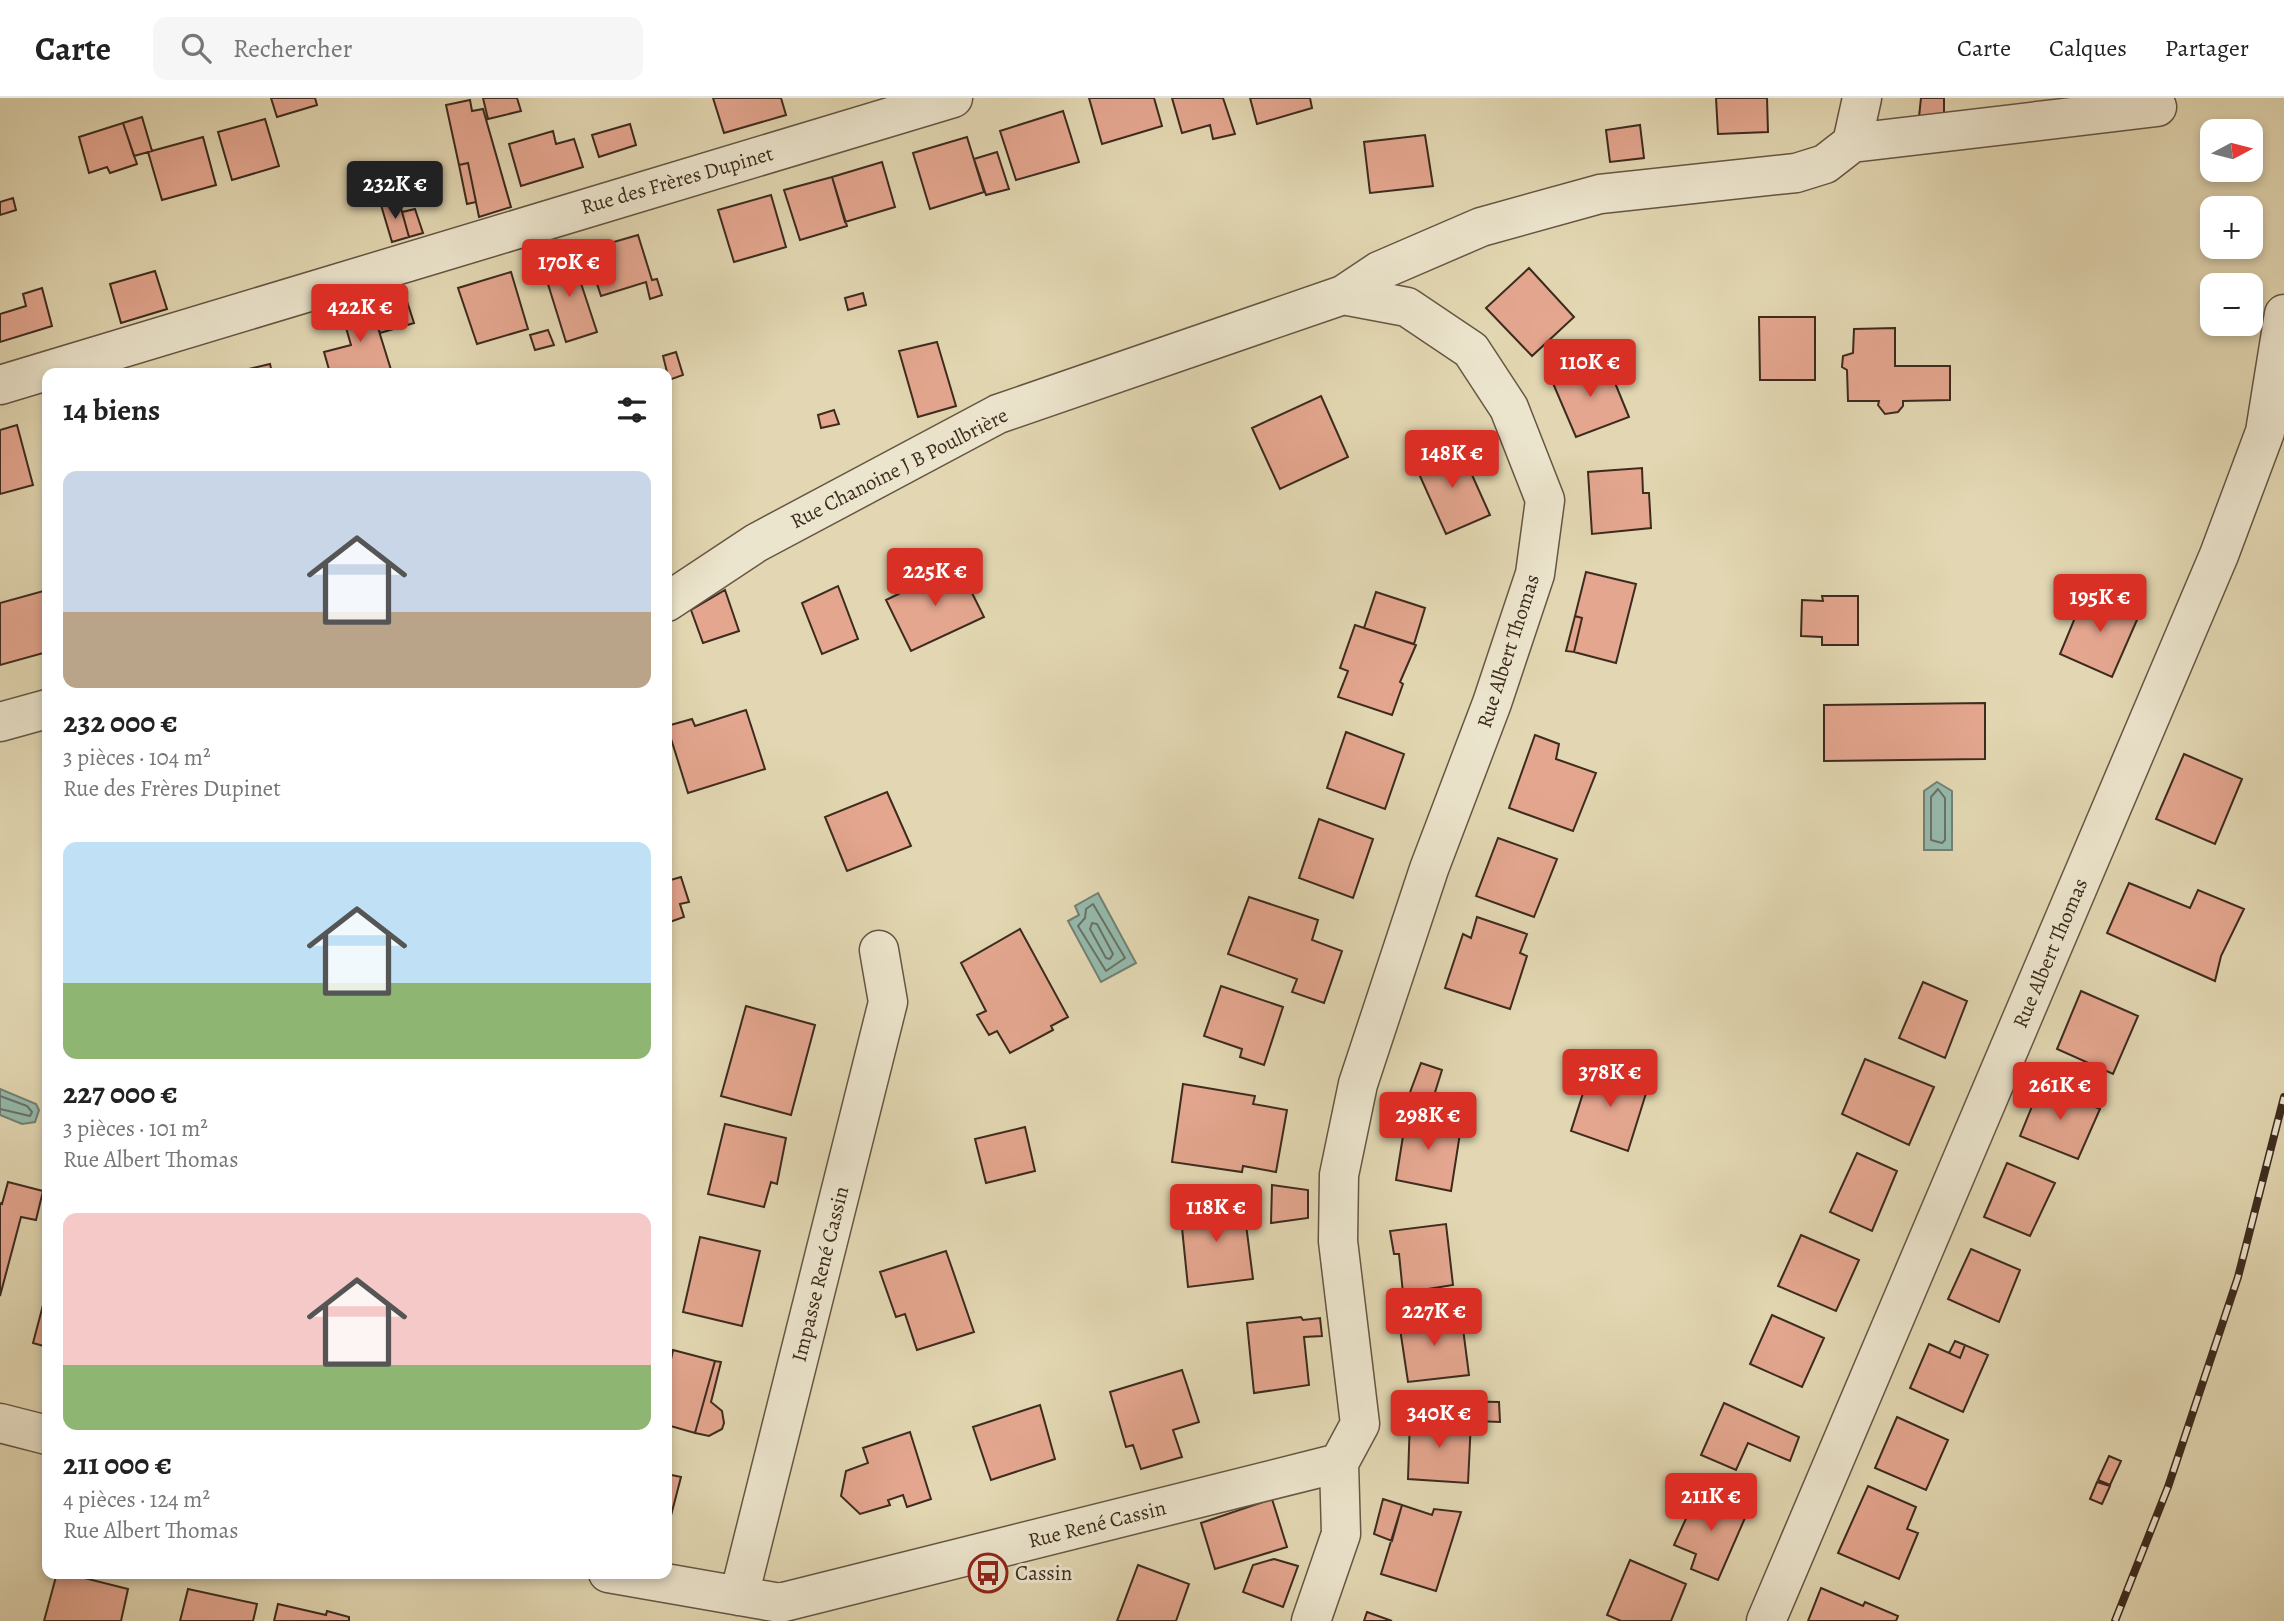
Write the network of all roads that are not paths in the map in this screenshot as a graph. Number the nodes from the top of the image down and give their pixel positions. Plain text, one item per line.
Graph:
1 (953, 98) edge
2 (1862, 98) edge
3 (2157, 107) dead end
4 (1852, 143) junction
5 (1343, 295) junction
6 (2284, 314) edge
7 (56, 368) edge
8 (42, 372) edge
9 (0, 385) edge
10 (672, 599) edge
11 (42, 710) edge
12 (0, 722) edge
13 (879, 950) dead end
14 (0, 1423) edge
15 (42, 1434) edge
16 (1339, 1463) junction
17 (642, 1579) edge
18 (739, 1596) junction
19 (1311, 1621) edge
20 (1766, 1621) edge

1 - 7 street, Rue des Frères Dupinet
2 - 4 street
3 - 4 street
4 - 5 street
5 - 10 street, Rue Chanoine J B Poulbrière
5 - 16 street, Rue Albert Thomas
6 - 20 street, Rue Albert Thomas
8 - 9 street, Rue des Frères Dupinet
11 - 12 street
13 - 18 street, Impasse René Cassin
14 - 15 street
16 - 18 street, Rue René Cassin
16 - 19 street, Rue Albert Thomas
17 - 18 street, Rue René Cassin

